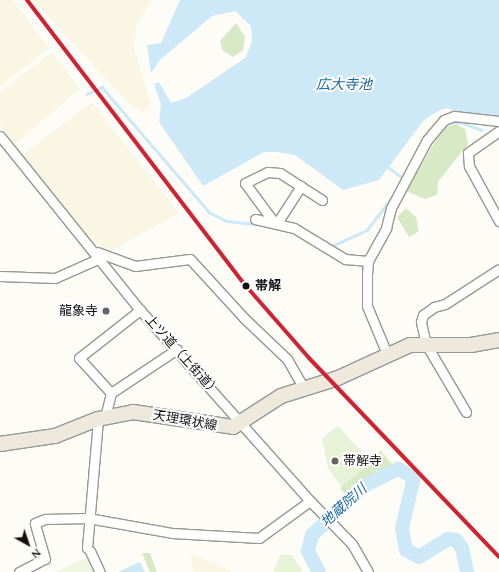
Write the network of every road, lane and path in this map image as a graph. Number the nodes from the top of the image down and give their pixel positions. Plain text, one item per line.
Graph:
1 (499, 121) edge
2 (499, 131) edge
3 (0, 136) edge
4 (301, 186) junction
5 (322, 200) dead end
6 (255, 219) dead end
7 (499, 221) edge
8 (275, 222) junction
9 (98, 255) junction
10 (368, 260) junction
11 (499, 269) edge
12 (0, 276) edge
13 (140, 310) junction
14 (499, 340) edge
15 (426, 344) junction
16 (177, 349) junction
17 (387, 354) junction
18 (304, 388) junction
19 (112, 393) junction
20 (466, 412) dead end
21 (102, 418) junction
22 (242, 423) junction
23 (0, 444) edge
24 (310, 502) junction
25 (88, 518) junction
26 (19, 572) edge
27 (100, 572) edge
28 (368, 572) edge

1 - 10 street
2 - 7 street
3 - 9 street, 上ツ道（上街道）
4 - 5 street
4 - 8 street
4 - 8 street
6 - 8 street
8 - 10 street
9 - 12 street
9 - 13 street, 上ツ道（上街道）
9 - 18 street
10 - 17 street
11 - 15 street
13 - 16 street, 上ツ道（上街道）
13 - 19 street
14 - 15 main road, 天理環状線
15 - 17 main road, 天理環状線
15 - 20 street
16 - 19 street
16 - 22 street, 上ツ道（上街道）
17 - 18 main road, 天理環状線
18 - 22 main road, 天理環状線
19 - 21 street
21 - 22 main road, 天理環状線
21 - 23 main road, 天理環状線
21 - 25 street
22 - 24 street, 上ツ道（上街道）
24 - 25 street
24 - 28 street, 上ツ道（上街道）
25 - 26 street
25 - 27 street

